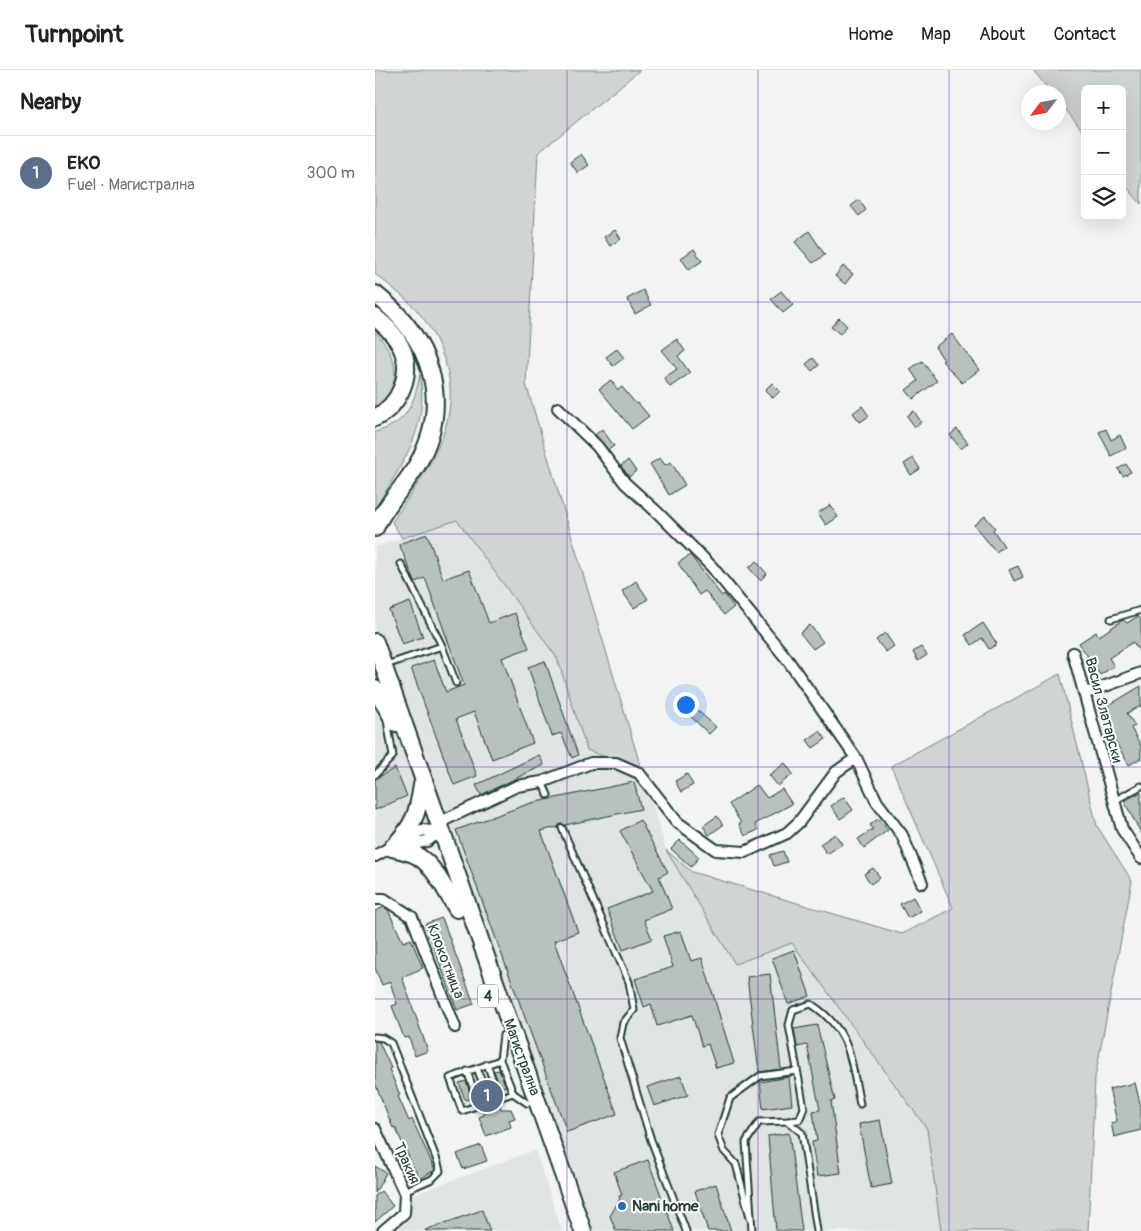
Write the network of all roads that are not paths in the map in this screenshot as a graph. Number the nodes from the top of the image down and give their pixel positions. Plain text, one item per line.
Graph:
1 (375, 294) edge
2 (375, 317) edge
3 (558, 408) dead end
4 (375, 418) edge
5 (375, 528) edge
6 (401, 564) dead end
7 (1141, 610) edge
8 (1111, 619) dead end
9 (375, 642) edge
10 (442, 646) junction
11 (1073, 652) dead end
12 (383, 666) junction
13 (1141, 672) edge
14 (456, 683) dead end
15 (375, 689) edge
16 (1086, 693) junction
17 (385, 706) junction
18 (410, 745) junction
19 (856, 758) junction
20 (375, 775) edge
21 (421, 778) junction
22 (542, 782) junction
23 (1141, 786) edge
24 (548, 795) dead end
25 (1113, 801) junction
26 (562, 828) dead end
27 (438, 832) junction
28 (392, 848) junction
29 (375, 856) edge
30 (1141, 858) edge
31 (922, 883) dead end
32 (375, 899) edge
33 (457, 909) junction
34 (455, 1027) dead end
35 (503, 1035) junction
36 (375, 1038) edge
37 (500, 1060) junction
38 (487, 1064) junction
39 (477, 1068) junction
40 (467, 1071) junction
41 (797, 1071) junction
42 (513, 1093) junction
43 (499, 1097) junction
44 (489, 1101) junction
45 (527, 1103) junction
46 (860, 1104) dead end
47 (479, 1105) junction
48 (787, 1122) junction
49 (375, 1129) edge
50 (403, 1191) junction
51 (752, 1230) edge
52 (383, 1231) edge
53 (572, 1231) edge
54 (583, 1231) edge
55 (686, 1231) edge
56 (817, 1231) edge

1 - 5 main road
2 - 4 main road
3 - 19 street
6 - 10 lane
7 - 8 lane
9 - 12 main road, Магистрална / 4
10 - 12 lane
10 - 14 lane
11 - 16 street, Васил Златарски
12 - 18 main road, Магистрална / 4
13 - 16 street
15 - 17 main road
16 - 25 street, Васил Златарски
17 - 18 main road
17 - 20 lane
18 - 21 main road, Магистрална / 4
19 - 22 street
19 - 31 street
21 - 27 main road, Магистрална / 4
21 - 28 main road
22 - 24 lane
22 - 27 street
23 - 25 lane
25 - 30 street, Васил Златарски
26 - 55 lane
27 - 28 street
27 - 33 main road, Магистрална / 4
27 - 54 main road, Магистрална / 4
28 - 29 street
28 - 33 main road
32 - 34 street, Клокотница
33 - 35 main road, Магистрална / 4
35 - 37 lane
35 - 45 main road, Магистрална / 4
36 - 50 lane
37 - 38 lane
37 - 42 lane
38 - 39 lane
38 - 43 lane
39 - 40 lane
39 - 44 lane
40 - 47 lane
40 - 47 lane
41 - 46 lane
41 - 48 lane
41 - 51 lane
42 - 43 lane
42 - 45 lane
43 - 44 lane
44 - 47 lane
45 - 53 main road, Магистрална / 4
48 - 51 lane
48 - 56 lane
49 - 50 street, Тракия
50 - 52 street, Тракия

